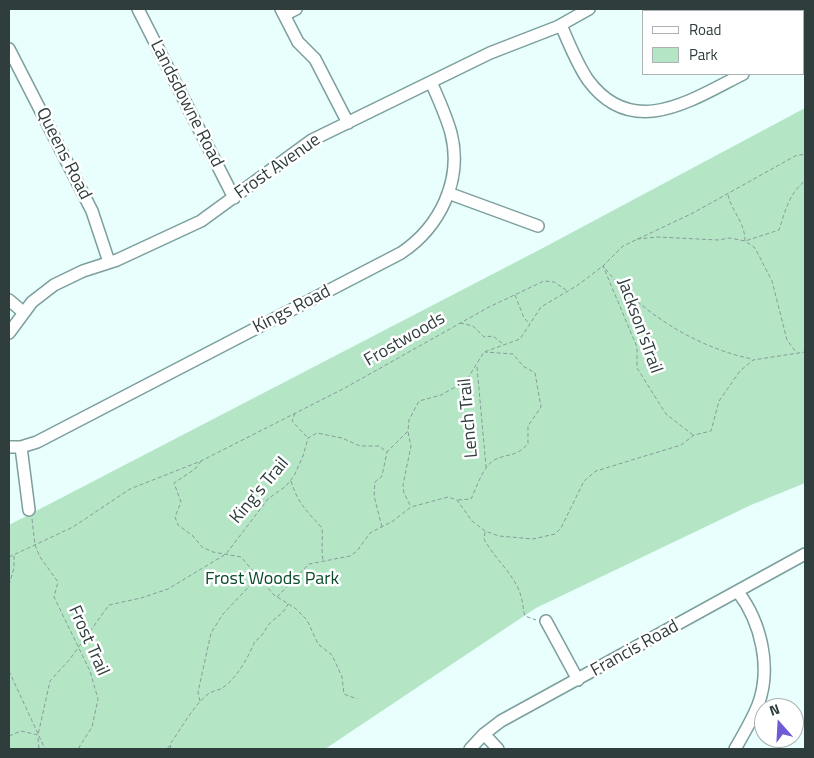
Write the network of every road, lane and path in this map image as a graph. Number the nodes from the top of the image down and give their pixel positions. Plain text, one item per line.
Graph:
1 (138, 9) edge
2 (296, 9) edge
3 (589, 9) edge
4 (282, 12) edge
5 (560, 26) junction
6 (9, 49) edge
7 (741, 75) edge
8 (431, 82) junction
9 (348, 123) junction
10 (805, 154) edge
11 (805, 181) edge
12 (448, 193) junction
13 (727, 194) junction
14 (234, 198) junction
15 (538, 226) dead end
16 (635, 240) junction
17 (745, 241) junction
18 (109, 262) junction
19 (603, 266) junction
20 (566, 290) junction
21 (515, 295) junction
22 (9, 300) edge
23 (23, 312) junction
24 (459, 323) junction
25 (530, 324) junction
26 (9, 333) edge
27 (504, 345) junction
28 (484, 352) junction
29 (796, 352) junction
30 (805, 352) edge
31 (753, 360) junction
32 (477, 367) junction
33 (295, 413) junction
34 (408, 431) junction
35 (694, 435) junction
36 (308, 438) junction
37 (9, 447) edge
38 (21, 447) junction
39 (387, 452) junction
40 (201, 461) junction
41 (486, 467) junction
42 (290, 480) junction
43 (457, 500) junction
44 (411, 507) junction
45 (29, 510) joint
46 (382, 527) junction
47 (486, 531) junction
48 (35, 545) junction
49 (226, 554) junction
50 (805, 554) edge
51 (14, 555) junction
52 (9, 557) edge
53 (323, 560) junction
54 (258, 577) junction
55 (9, 585) edge
56 (738, 592) junction
57 (278, 597) junction
58 (288, 604) junction
59 (546, 621) joint
60 (78, 645) junction
61 (9, 671) edge
62 (578, 680) junction
63 (357, 699) dead end
64 (200, 702) junction
65 (484, 734) junction
66 (38, 735) junction
67 (9, 736) edge
68 (170, 744) junction
69 (39, 749) edge
70 (45, 749) edge
71 (78, 749) edge
72 (167, 749) edge
73 (171, 749) edge
74 (470, 749) edge
75 (498, 749) edge
76 (735, 749) edge

1 - 14 street, Landsdowne Road
2 - 4 street
3 - 5 street, Frost Avenue
4 - 9 street
5 - 7 street
5 - 8 street, Frost Avenue
6 - 18 street, Queens Road
8 - 9 street, Frost Avenue
8 - 12 street, Kings Road
9 - 14 street, Frost Avenue
10 - 13 path
11 - 17 path
12 - 15 street
12 - 38 street, Kings Road
13 - 16 path
13 - 17 path
14 - 18 street, Frost Avenue
16 - 17 path
16 - 19 path
17 - 29 path
18 - 23 street, Frost Avenue
19 - 20 path
19 - 31 path, Jackson'sTrail
19 - 35 path, Jackson'sTrail
20 - 21 path, Frostwoods
20 - 25 path
21 - 24 path, Frostwoods
21 - 25 path
22 - 23 street
23 - 26 street, Frost Avenue
24 - 27 path
24 - 33 path, Frostwoods
25 - 27 path
27 - 28 path
28 - 32 path
28 - 41 path
29 - 30 path
29 - 31 path
31 - 35 path
32 - 34 path
32 - 41 path, Lench Trail
33 - 36 path
33 - 40 path, Frostwoods
34 - 39 path
34 - 44 path
35 - 47 path
36 - 39 path
36 - 42 path, King's Trail
37 - 38 street, Kings Road
38 - 45 street
39 - 46 path
40 - 48 path, Frostwoods
40 - 49 path
41 - 43 path
42 - 49 path, King's Trail
42 - 53 path
43 - 44 path
43 - 47 path
44 - 46 path
45 - 48 path, Frost Trail
46 - 53 path
47 - 59 path
48 - 51 path, Frostwoods
48 - 60 path, Frost Trail
49 - 54 path
49 - 60 path, King's Trail
50 - 56 street, Francis Road
51 - 52 path, Frostwoods
51 - 55 path
53 - 57 path
54 - 57 path
54 - 64 path
56 - 62 street, Francis Road
56 - 76 street
57 - 58 path
58 - 63 path
58 - 64 path
59 - 62 street
60 - 66 path, King's Trail
60 - 71 path, Frost Trail
61 - 66 path
62 - 65 street, Francis Road
64 - 68 path
65 - 74 street, Francis Road
65 - 75 street
66 - 67 path
66 - 69 path
66 - 70 path
68 - 72 path
68 - 73 path

